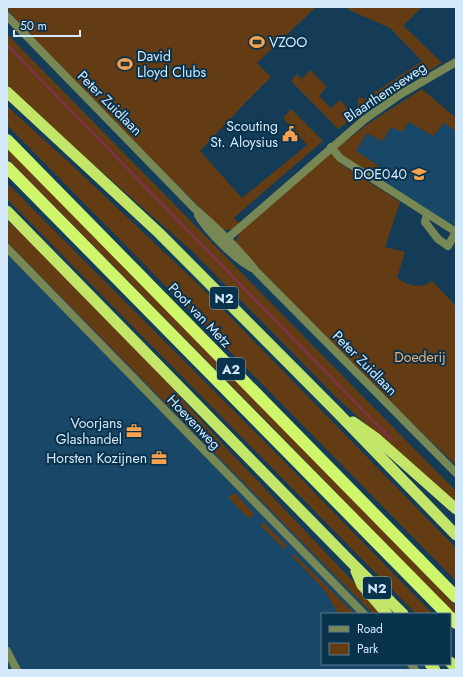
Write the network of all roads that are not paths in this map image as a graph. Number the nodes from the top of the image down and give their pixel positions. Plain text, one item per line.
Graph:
1 (7, 16) edge
2 (456, 62) edge
3 (7, 92) edge
4 (7, 140) edge
5 (331, 147) junction
6 (7, 167) edge
7 (7, 210) edge
8 (427, 214) junction
9 (456, 232) edge
10 (224, 240) junction
11 (7, 248) edge
12 (337, 412) junction
13 (456, 472) edge
14 (456, 509) edge
15 (456, 535) edge
16 (351, 562) junction
17 (456, 597) edge
18 (363, 613) edge
19 (386, 613) edge
20 (402, 613) edge
21 (446, 613) edge
22 (7, 651) edge
23 (18, 670) edge

1 - 10 street, Peter Zuidlaan
2 - 5 street, Blaarthemseweg
3 - 12 highway, Poot van Metz / N2
4 - 17 highway, Poot van Metz / A2
5 - 8 street
5 - 10 street, Blaarthemseweg
6 - 21 highway, A2
7 - 16 highway, N2
8 - 9 street
8 - 9 street
10 - 13 street, Peter Zuidlaan
11 - 18 street, Hoevenweg
12 - 14 highway, N2
12 - 15 highway, Poot van Metz / N2
16 - 19 highway, N2
16 - 20 highway, N2
22 - 23 street

